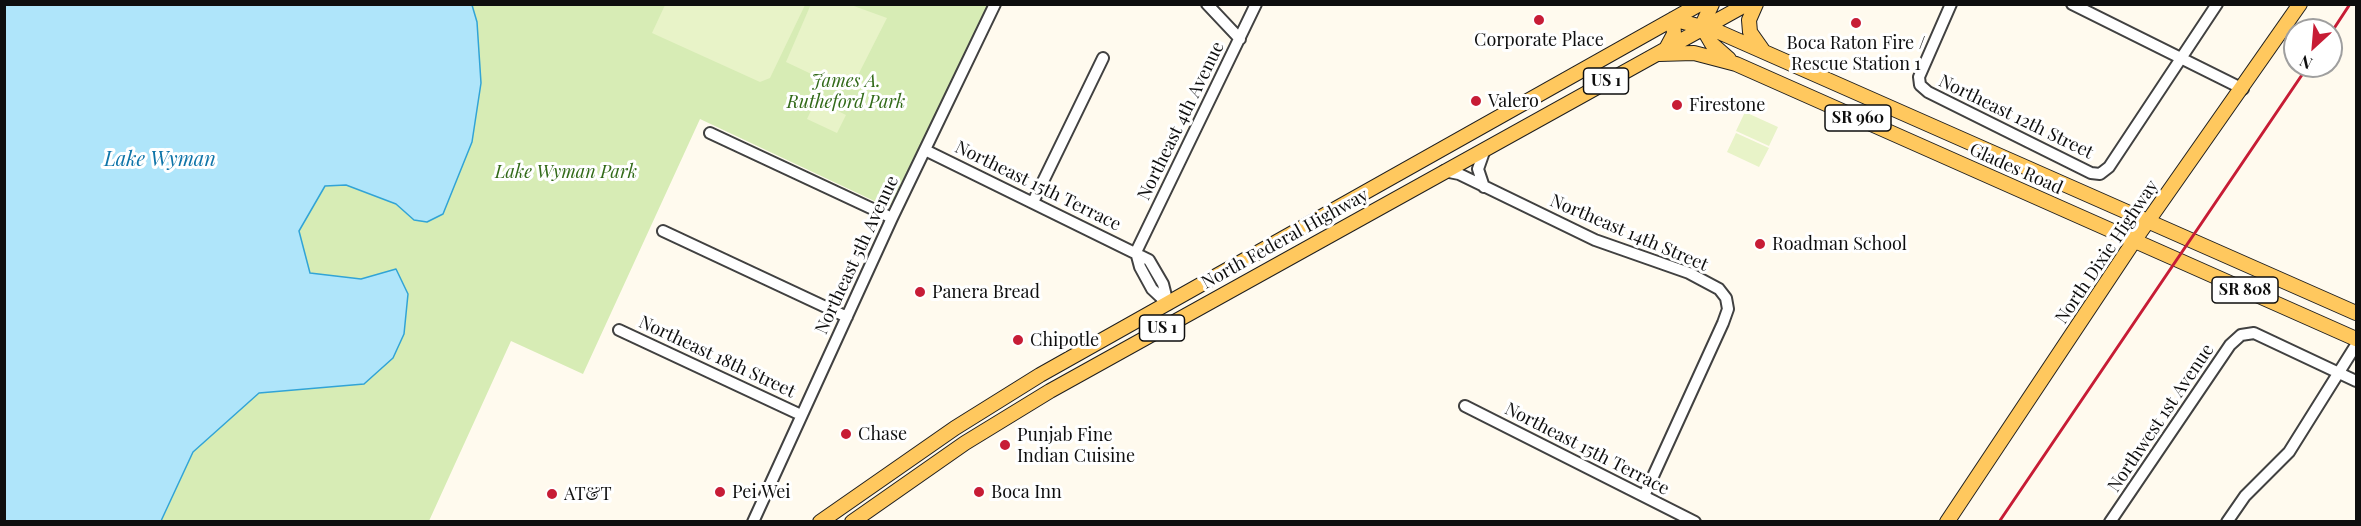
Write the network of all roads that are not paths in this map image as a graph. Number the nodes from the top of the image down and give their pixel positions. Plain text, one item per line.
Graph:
1 (995, 4) edge
2 (1207, 4) edge
3 (1256, 4) edge
4 (1700, 4) edge
5 (1712, 4) edge
6 (1747, 4) edge
7 (1755, 4) edge
8 (1951, 4) edge
9 (2072, 4) edge
10 (2217, 4) edge
11 (2300, 4) edge
12 (1672, 19) junction
13 (1704, 27) junction
14 (1240, 39) junction
15 (1661, 50) junction
16 (1763, 51) junction
17 (1103, 58) dead end
18 (2181, 58) junction
19 (1736, 64) junction
20 (2243, 89) junction
21 (710, 133) dead end
22 (1475, 133) junction
23 (1485, 149) junction
24 (925, 150) junction
25 (1468, 158) junction
26 (1444, 171) junction
27 (1981, 173) joint
28 (1484, 187) junction
29 (1033, 202) junction
30 (892, 218) junction
31 (2148, 222) junction
32 (663, 231) dead end
33 (2134, 241) junction
34 (1136, 252) junction
35 (1196, 289) junction
36 (1168, 304) junction
37 (2356, 313) edge
38 (847, 317) junction
39 (1179, 319) junction
40 (619, 330) dead end
41 (1151, 335) junction
42 (2356, 339) edge
43 (2356, 345) edge
44 (2340, 374) junction
45 (1040, 375) junction
46 (2356, 381) edge
47 (1050, 391) junction
48 (1465, 406) dead end
49 (801, 415) junction
50 (955, 428) junction
51 (942, 459) junction
52 (867, 488) junction
53 (1644, 496) junction
54 (877, 503) junction
55 (753, 522) edge
56 (820, 522) edge
57 (852, 522) edge
58 (1695, 522) edge
59 (1947, 522) edge
60 (2110, 522) edge
61 (2227, 522) edge

1 - 24 street, Northeast 5th Avenue
2 - 14 street
3 - 14 street, Northeast 4th Avenue
4 - 12 main road, US 1
5 - 13 main road
6 - 13 main road, North Federal Highway / US 1
7 - 16 main road
8 - 18 street, Northeast 12th Street
9 - 18 street
10 - 18 street
11 - 20 main road, North Dixie Highway
12 - 13 main road, Glades Road / SR 808
12 - 15 main road
12 - 22 main road, North Federal Highway / US 1
13 - 15 main road, North Federal Highway / US 1
13 - 16 main road, Glades Road / SR 808
13 - 19 main road
14 - 34 street, Northeast 4th Avenue
15 - 19 main road, Glades Road / SR 960
15 - 23 main road, North Federal Highway / US 1
16 - 31 main road, Glades Road / SR 808
17 - 29 street
18 - 20 street
19 - 27 main road, Glades Road / SR 960
20 - 31 main road, North Dixie Highway
21 - 30 street
22 - 25 main road
22 - 35 main road, North Federal Highway / US 1
23 - 25 main road, North Federal Highway / US 1
23 - 28 street
24 - 29 street, Northeast 15th Terrace
24 - 30 street, Northeast 5th Avenue
25 - 26 main road, North Federal Highway / US 1
26 - 28 street, Northeast 14th Street
26 - 39 main road, North Federal Highway / US 1
27 - 33 main road, Glades Road / SR 808
28 - 53 street, Northeast 14th Street
29 - 34 street, Northeast 15th Terrace
30 - 38 street, Northeast 5th Avenue
31 - 33 main road, North Dixie Highway
31 - 37 main road, Glades Road / SR 808
32 - 38 street
33 - 42 main road, Glades Road / SR 808
33 - 59 main road, North Dixie Highway
34 - 36 street, Northeast 15th Terrace
35 - 36 main road, North Federal Highway / US 1
35 - 39 main road
36 - 41 main road
36 - 45 main road, North Federal Highway / US 1
38 - 49 street, Northeast 5th Avenue
39 - 41 main road, North Federal Highway / US 1
40 - 49 street, Northeast 18th Street
41 - 47 main road, North Federal Highway / US 1
43 - 44 street
44 - 46 street
44 - 60 street, Northwest 1st Avenue
44 - 61 street
45 - 47 street
45 - 50 main road, North Federal Highway / US 1
47 - 51 main road, North Federal Highway / US 1
48 - 53 street, Northeast 15th Terrace
49 - 55 street, Northeast 5th Avenue
50 - 51 main road
50 - 52 main road, North Federal Highway / US 1
51 - 54 main road, North Federal Highway / US 1
52 - 54 main road
52 - 56 main road, North Federal Highway / US 1
53 - 58 street, Northeast 15th Terrace
54 - 57 main road, North Federal Highway / US 1

